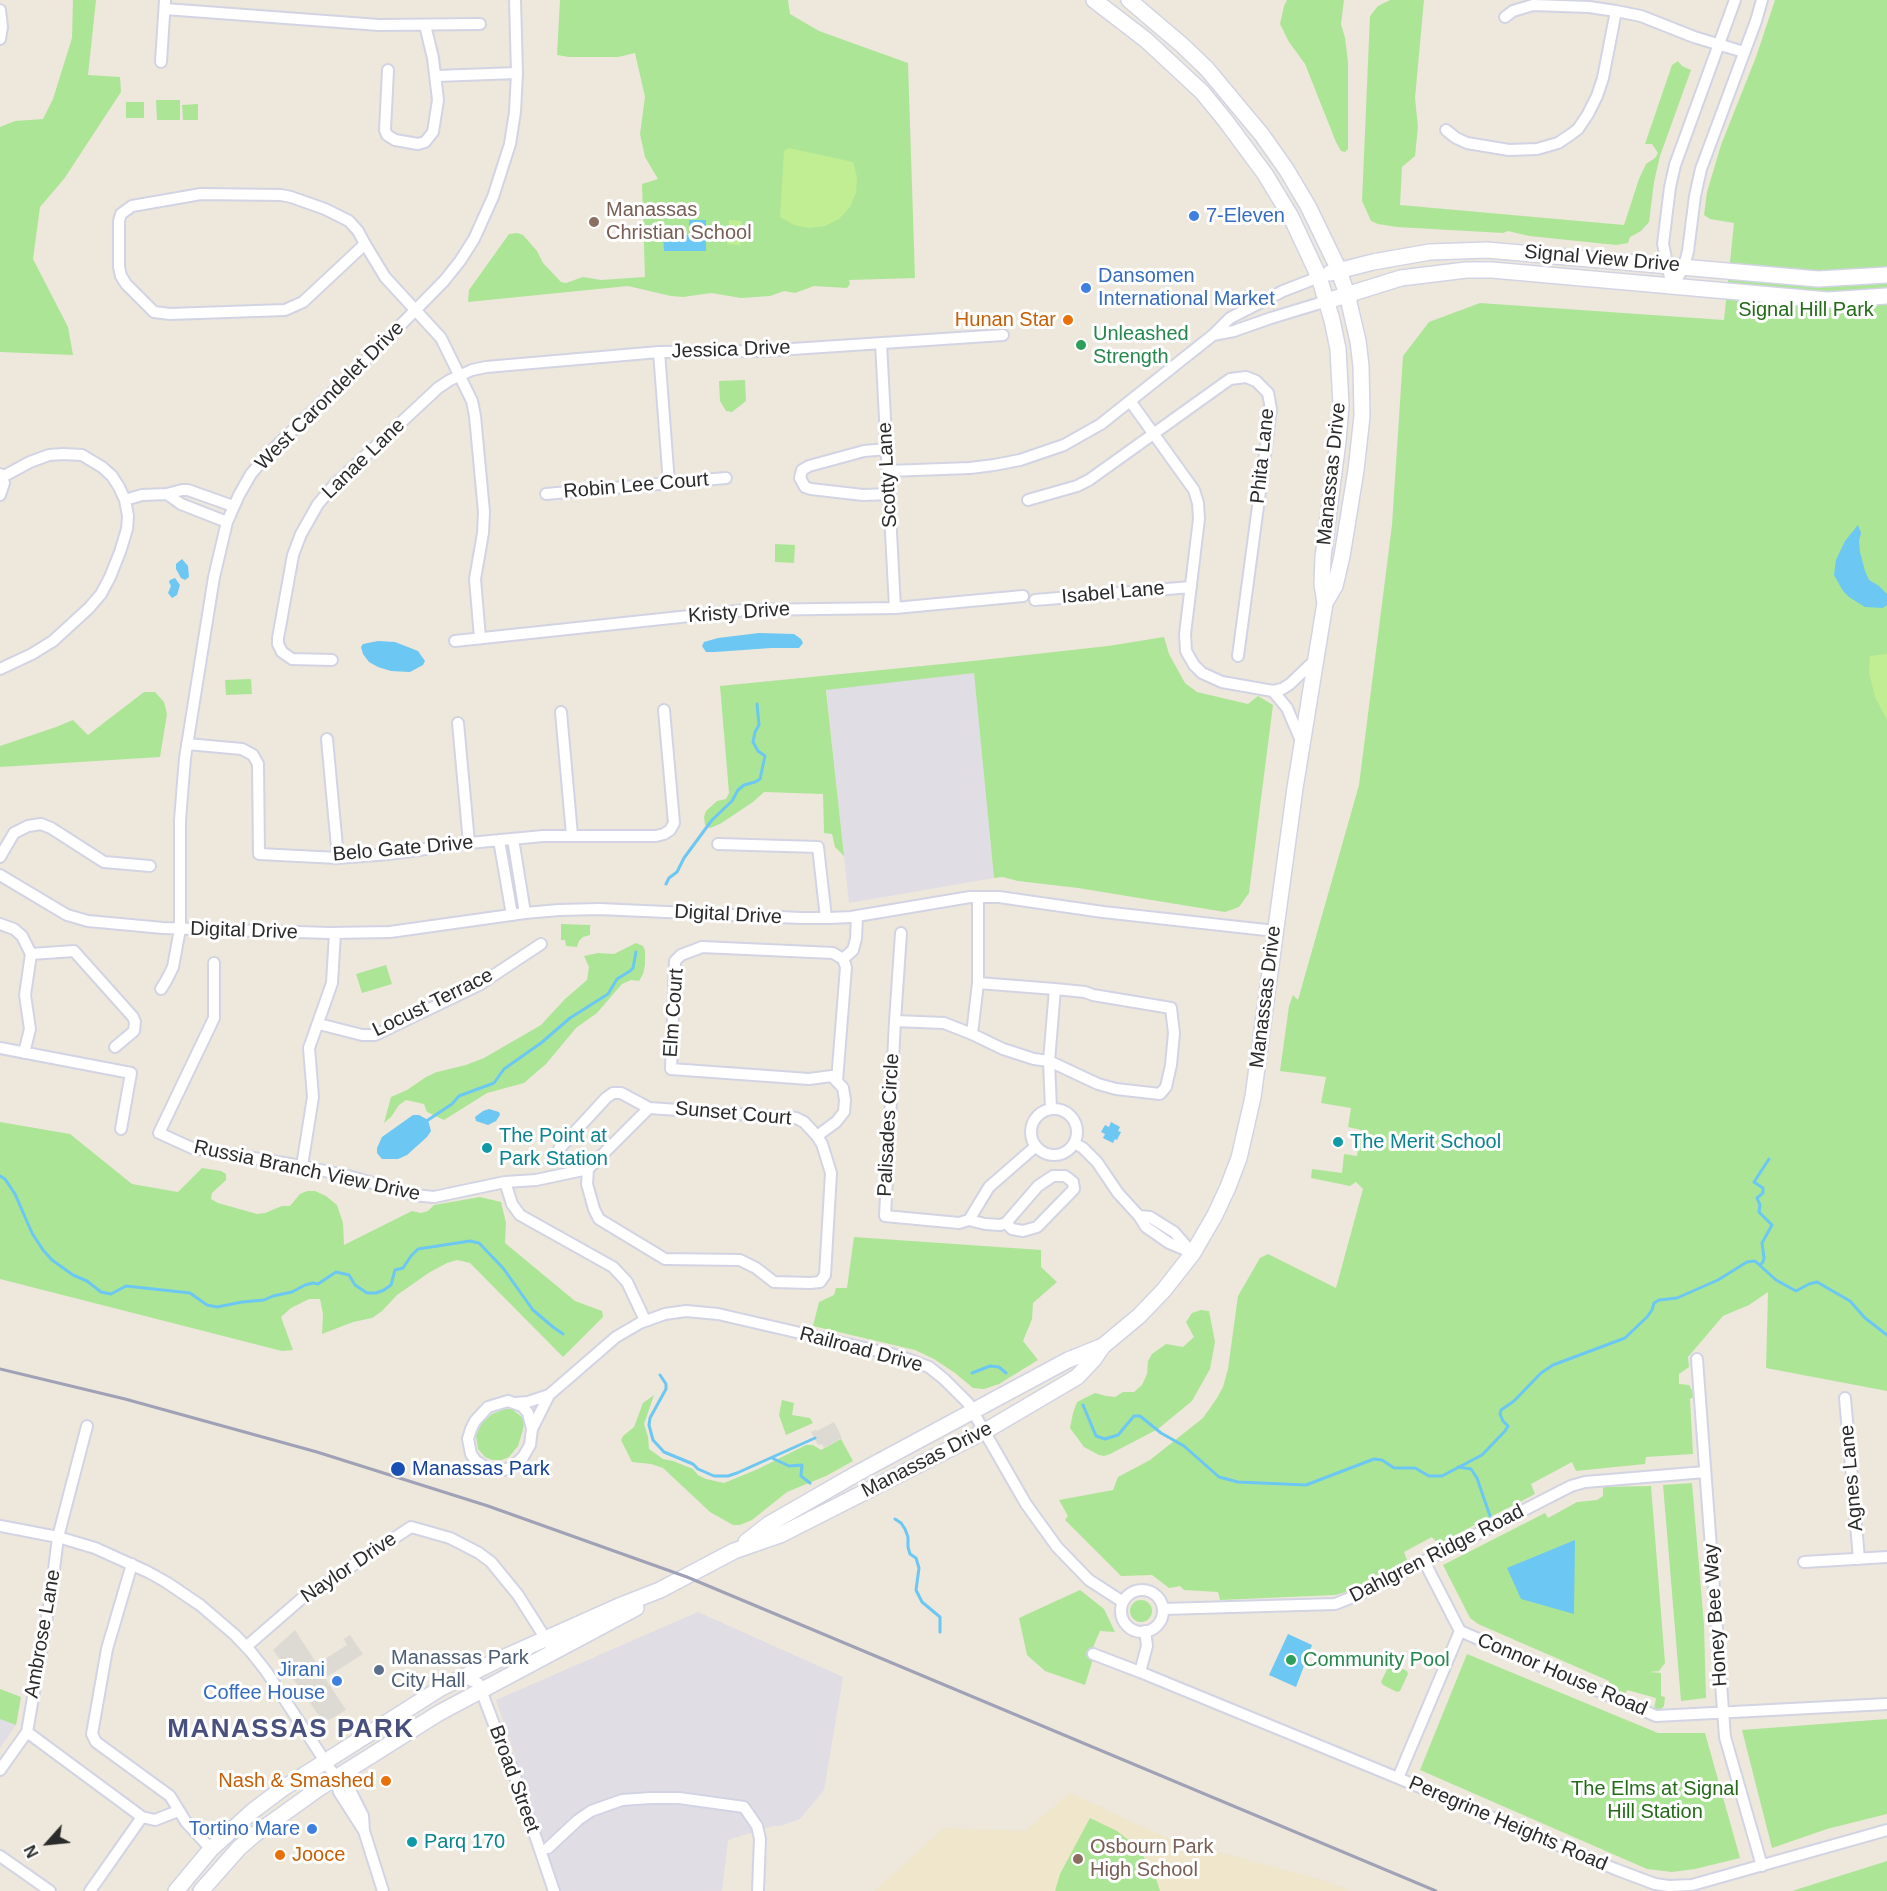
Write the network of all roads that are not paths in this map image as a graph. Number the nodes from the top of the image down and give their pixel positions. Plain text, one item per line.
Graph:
1 (515, 0) edge
2 (1129, 0) edge
3 (1735, 0) edge
4 (1762, 0) edge
5 (1097, 1) edge
6 (165, 5) edge
7 (0, 10) edge
8 (1616, 11) junction
9 (1505, 17) dead end
10 (480, 24) dead end
11 (425, 25) junction
12 (0, 39) edge
13 (1720, 45) junction
14 (1744, 52) junction
15 (161, 62) dead end
16 (388, 70) dead end
17 (517, 73) junction
18 (435, 76) junction
19 (1446, 130) dead end
20 (365, 244) junction
21 (1666, 265) junction
22 (1684, 267) junction
23 (1339, 270) junction
24 (1887, 275) edge
25 (1319, 277) junction
26 (1672, 287) junction
27 (1347, 294) junction
28 (1887, 296) edge
29 (1327, 301) junction
30 (416, 310) junction
31 (1003, 335) dead end
32 (1213, 335) junction
33 (881, 343) junction
34 (659, 352) junction
35 (460, 375) junction
36 (1130, 401) junction
37 (1153, 434) junction
38 (887, 449) junction
39 (888, 471) junction
40 (1, 476) edge
41 (726, 478) dead end
42 (669, 483) junction
43 (167, 494) junction
44 (546, 494) dead end
45 (890, 494) junction
46 (0, 495) edge
47 (125, 500) junction
48 (1028, 500) dead end
49 (233, 506) junction
50 (227, 522) junction
51 (1191, 586) junction
52 (1023, 596) dead end
53 (1035, 600) dead end
54 (1325, 603) junction
55 (895, 608) junction
56 (480, 638) junction
57 (455, 641) dead end
58 (1238, 656) dead end
59 (1316, 658) junction
60 (332, 660) dead end
61 (0, 669) edge
62 (1273, 691) junction
63 (664, 710) dead end
64 (561, 711) dead end
65 (458, 723) dead end
66 (327, 739) dead end
67 (188, 744) junction
68 (1302, 744) junction
69 (572, 835) junction
70 (513, 839) junction
71 (499, 840) junction
72 (469, 843) junction
73 (718, 844) dead end
74 (0, 857) edge
75 (338, 858) junction
76 (150, 866) dead end
77 (0, 875) edge
78 (978, 897) junction
79 (525, 913) junction
80 (512, 915) junction
81 (857, 916) junction
82 (826, 918) junction
83 (0, 924) edge
84 (180, 929) junction
85 (1275, 931) junction
86 (335, 933) junction
87 (901, 933) dead end
88 (541, 944) dead end
89 (31, 954) junction
90 (843, 959) junction
91 (214, 963) dead end
92 (978, 983) junction
93 (161, 989) dead end
94 (1055, 989) junction
95 (895, 1021) junction
96 (319, 1024) junction
97 (972, 1034) junction
98 (115, 1047) dead end
99 (0, 1048) edge
100 (24, 1053) junction
101 (1048, 1061) junction
102 (837, 1081) junction
103 (649, 1108) junction
104 (1051, 1109) junction
105 (121, 1129) dead end
106 (816, 1136) junction
107 (1074, 1143) junction
108 (1036, 1146) junction
109 (559, 1149) dead end
110 (302, 1166) junction
111 (588, 1169) junction
112 (505, 1182) junction
113 (969, 1220) junction
114 (1006, 1223) junction
115 (1193, 1253) junction
116 (645, 1320) junction
117 (1103, 1346) junction
118 (1697, 1359) dead end
119 (549, 1395) junction
120 (1845, 1398) dead end
121 (515, 1402) junction
122 (973, 1412) junction
123 (87, 1426) dead end
124 (532, 1429) junction
125 (984, 1431) junction
126 (1705, 1472) junction
127 (0, 1526) edge
128 (58, 1537) junction
129 (734, 1551) junction
130 (1887, 1557) edge
131 (1858, 1559) junction
132 (1424, 1561) junction
133 (1804, 1562) dead end
134 (132, 1564) junction
135 (1123, 1602) junction
136 (1163, 1609) junction
137 (1145, 1631) junction
138 (1460, 1631) junction
139 (247, 1646) junction
140 (550, 1646) junction
141 (1093, 1654) dead end
142 (1140, 1672) junction
143 (462, 1677) junction
144 (481, 1690) junction
145 (1887, 1704) edge
146 (1724, 1713) junction
147 (27, 1732) junction
148 (326, 1762) junction
149 (0, 1770) edge
150 (336, 1778) junction
151 (1398, 1778) junction
152 (178, 1810) junction
153 (142, 1817) junction
154 (1887, 1830) edge
155 (548, 1848) dead end
156 (211, 1849) junction
157 (0, 1856) edge
158 (1762, 1866) junction
159 (50, 1891) edge
160 (90, 1891) edge
161 (176, 1891) edge
162 (195, 1891) edge
163 (201, 1891) edge
164 (383, 1891) edge
165 (554, 1891) edge
166 (758, 1891) edge

1 - 17 street, West Carondelet Drive
2 - 23 main road, Manassas Drive
3 - 13 street
4 - 14 street
5 - 25 main road, Manassas Drive
6 - 11 street
6 - 15 street
7 - 12 street
8 - 9 street
8 - 13 street
8 - 19 street
10 - 11 street
11 - 18 street
13 - 14 street
13 - 21 street
14 - 22 street
16 - 18 street
17 - 18 street
17 - 30 street, West Carondelet Drive
20 - 20 street
20 - 30 street
21 - 22 main road, Signal View Drive
21 - 23 main road, Signal View Drive
21 - 26 street
22 - 24 main road, Signal View Drive
22 - 26 street
23 - 25 main road, Signal View Drive
23 - 27 main road, Manassas Drive
25 - 29 main road, Manassas Drive
25 - 32 street
26 - 27 main road, Signal View Drive
26 - 28 main road, Signal View Drive
27 - 29 main road, Signal View Drive
27 - 54 main road, Manassas Drive
29 - 32 street
29 - 54 main road, Manassas Drive
30 - 35 street
30 - 49 street, West Carondelet Drive
31 - 33 street, Jessica Drive
32 - 36 street
33 - 34 street, Jessica Drive
33 - 38 street, Scotty Lane
34 - 35 street, Jessica Drive
34 - 42 street
35 - 56 street
35 - 60 street, Lanae Lane
36 - 37 street
36 - 39 street
37 - 48 street, Phita Lane
37 - 51 street
37 - 58 street, Phita Lane
38 - 39 street, Scotty Lane
38 - 45 street
39 - 45 street, Scotty Lane
40 - 46 street
40 - 47 street
41 - 42 street, Robin Lee Court
42 - 44 street, Robin Lee Court
43 - 47 street
43 - 49 street
43 - 50 street
45 - 55 street, Scotty Lane
47 - 61 street
49 - 50 street, West Carondelet Drive
50 - 67 street, West Carondelet Drive
51 - 53 street, Isabel Lane
51 - 62 street
52 - 55 street, Kristy Drive
54 - 59 main road, Manassas Drive
55 - 56 street, Kristy Drive
56 - 57 street, Kristy Drive
59 - 62 street
59 - 68 main road, Manassas Drive
62 - 68 street
63 - 69 street, Belo Gate Drive
64 - 69 street
65 - 72 street
66 - 75 street
67 - 75 street, Belo Gate Drive
67 - 84 street, West Carondelet Drive
68 - 85 main road, Manassas Drive
69 - 70 street, Belo Gate Drive
70 - 71 street, Belo Gate Drive
70 - 79 street
71 - 72 street, Belo Gate Drive
71 - 80 street, Belo Gate Drive
72 - 75 street, Belo Gate Drive
73 - 82 street
74 - 76 street
77 - 84 street, Digital Drive
78 - 81 street, Digital Drive
78 - 85 street, Digital Drive
78 - 92 street
79 - 80 street, Digital Drive
79 - 82 street, Digital Drive
80 - 86 street, Digital Drive
81 - 82 street, Digital Drive
81 - 90 street
83 - 89 street
84 - 86 street, Digital Drive
84 - 93 street, West Carondelet Drive
85 - 115 main road, Manassas Drive
86 - 96 street
87 - 95 street, Palisades Circle
88 - 96 street, Locust Terrace
89 - 98 street
89 - 100 street
90 - 102 street
90 - 102 street, Elm Court
91 - 110 street, Russia Branch View Drive
92 - 94 street
92 - 97 street
94 - 101 street
94 - 101 street
95 - 97 street
95 - 113 street, Palisades Circle
96 - 110 street
97 - 101 street
99 - 100 street
100 - 105 street
101 - 104 street
102 - 106 street
103 - 106 street, Sunset Court
103 - 109 street
103 - 111 street, Sunset Court
104 - 107 street
104 - 108 street
106 - 111 street, Sunset Court
107 - 108 street
107 - 115 street
108 - 113 street
110 - 112 street, Russia Branch View Drive
111 - 112 street
112 - 116 street
113 - 114 street, Palisades Circle
114 - 114 street, Palisades Circle
115 - 117 main road, Manassas Drive
116 - 119 street, Railroad Drive
116 - 122 street, Railroad Drive
117 - 122 main road, Manassas Drive
117 - 125 main road, Manassas Drive
118 - 126 street, Honey Bee Way
119 - 121 street, Railroad Drive
119 - 124 street, Railroad Drive
120 - 131 street, Agnes Lane
121 - 124 street
121 - 124 street, Railroad Drive
122 - 125 street, Railroad Drive
122 - 129 main road, Manassas Drive
123 - 128 street, Ambrose Lane
125 - 129 main road, Manassas Drive
125 - 135 street, Railroad Drive
126 - 132 street, Dahlgren Ridge Road
126 - 146 street, Honey Bee Way
127 - 128 street
128 - 134 street
128 - 147 street, Ambrose Lane
129 - 140 main road, Manassas Drive
130 - 131 street
131 - 133 street
132 - 136 street, Dahlgren Ridge Road
132 - 138 street, Connor House Road
134 - 139 street
134 - 152 street
135 - 136 street
135 - 137 street
136 - 137 street
137 - 142 street
138 - 146 street, Connor House Road
138 - 151 street
139 - 140 street, Naylor Drive
139 - 148 street
140 - 143 main road, Manassas Drive
140 - 144 main road, Manassas Drive
141 - 142 street, Peregrine Heights Road
142 - 151 street, Peregrine Heights Road
143 - 144 street
143 - 148 main road, Manassas Drive
144 - 150 main road, Manassas Drive
144 - 165 street, Broad Street
145 - 146 street, Connor House Road
146 - 158 street, Honey Bee Way
147 - 149 street
147 - 153 street
148 - 150 street
148 - 156 main road, Manassas Drive
150 - 163 main road, Manassas Drive
150 - 164 street
151 - 158 street, Peregrine Heights Road
152 - 153 street
152 - 156 street
153 - 160 street
154 - 158 street, Peregrine Heights Road
155 - 166 street
156 - 161 main road, Manassas Drive
156 - 162 main road
157 - 159 street

